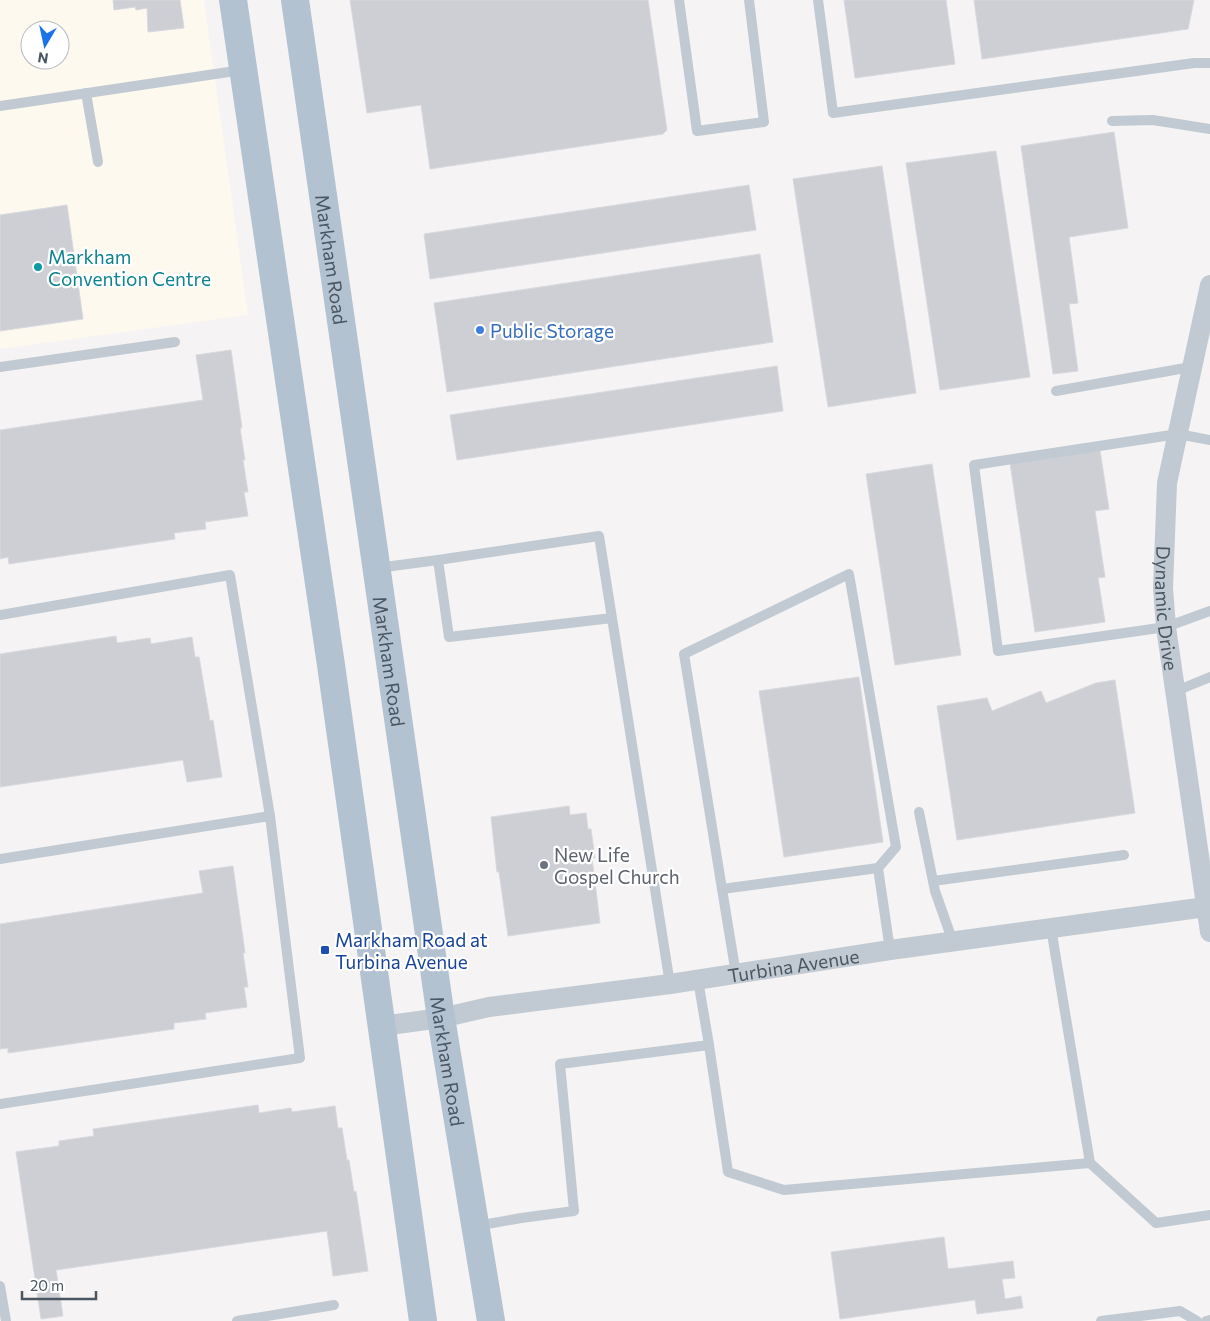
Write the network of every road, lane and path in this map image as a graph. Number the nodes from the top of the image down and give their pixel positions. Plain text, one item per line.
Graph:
1 (232, 0) edge
2 (294, 0) edge
3 (679, 0) edge
4 (749, 0) edge
5 (818, 0) edge
6 (1210, 63) edge
7 (243, 70) junction
8 (86, 93) junction
9 (0, 106) edge
10 (1112, 121) dead end
11 (1210, 129) edge
12 (98, 162) dead end
13 (1210, 285) edge
14 (175, 342) dead end
15 (0, 367) edge
16 (1192, 367) junction
17 (1056, 390) dead end
18 (1178, 434) junction
19 (1210, 440) edge
20 (438, 560) junction
21 (376, 568) junction
22 (1210, 611) edge
23 (0, 615) edge
24 (612, 618) junction
25 (1166, 627) junction
26 (1210, 677) edge
27 (1176, 691) junction
28 (920, 812) dead end
29 (270, 816) junction
30 (1124, 855) dead end
31 (0, 859) edge
32 (1205, 861) edge
33 (878, 868) junction
34 (933, 881) junction
35 (722, 889) junction
36 (1206, 907) junction
37 (1051, 928) junction
38 (1210, 932) edge
39 (953, 942) junction
40 (890, 950) junction
41 (736, 974) junction
42 (698, 980) junction
43 (670, 984) junction
44 (441, 1018) junction
45 (382, 1026) junction
46 (709, 1045) junction
47 (0, 1104) edge
48 (1090, 1163) junction
49 (1210, 1215) edge
50 (476, 1227) junction
51 (0, 1286) edge
52 (334, 1305) dead end
53 (1210, 1320) edge
54 (6, 1321) edge
55 (237, 1321) edge
56 (424, 1321) edge
57 (491, 1321) edge
58 (1101, 1321) edge
59 (1196, 1321) edge
60 (1206, 1321) edge

1 - 7 main road
2 - 21 main road, Markham Road
3 - 4 lane
5 - 6 lane
7 - 8 lane
7 - 45 main road
8 - 9 lane
8 - 12 lane
10 - 11 lane
13 - 16 street, Dynamic Drive
14 - 15 lane
16 - 17 lane
16 - 18 street, Dynamic Drive
18 - 19 lane
18 - 25 street, Dynamic Drive
18 - 25 lane
20 - 21 lane
20 - 24 lane
20 - 24 lane
21 - 44 main road, Markham Road
22 - 25 lane
23 - 29 lane
24 - 43 lane
25 - 27 street, Dynamic Drive
26 - 27 lane
27 - 32 street, Dynamic Drive
28 - 34 lane
29 - 31 lane
29 - 47 lane
30 - 34 lane
32 - 36 street, Dynamic Drive
33 - 35 lane
33 - 35 lane
33 - 40 lane
34 - 39 lane
35 - 41 lane
36 - 37 street, Turbina Avenue
36 - 38 street, Dynamic Drive
37 - 39 street, Turbina Avenue
37 - 48 lane
39 - 40 street, Turbina Avenue
40 - 41 street, Turbina Avenue
41 - 42 street, Turbina Avenue
42 - 43 street, Turbina Avenue
42 - 46 lane
43 - 44 street, Turbina Avenue
44 - 45 street, Turbina Avenue
44 - 50 main road, Markham Road
45 - 56 main road
46 - 48 lane
46 - 50 lane
48 - 49 lane
50 - 57 main road, Markham Road
51 - 54 lane
52 - 55 lane
53 - 60 lane
58 - 59 lane

